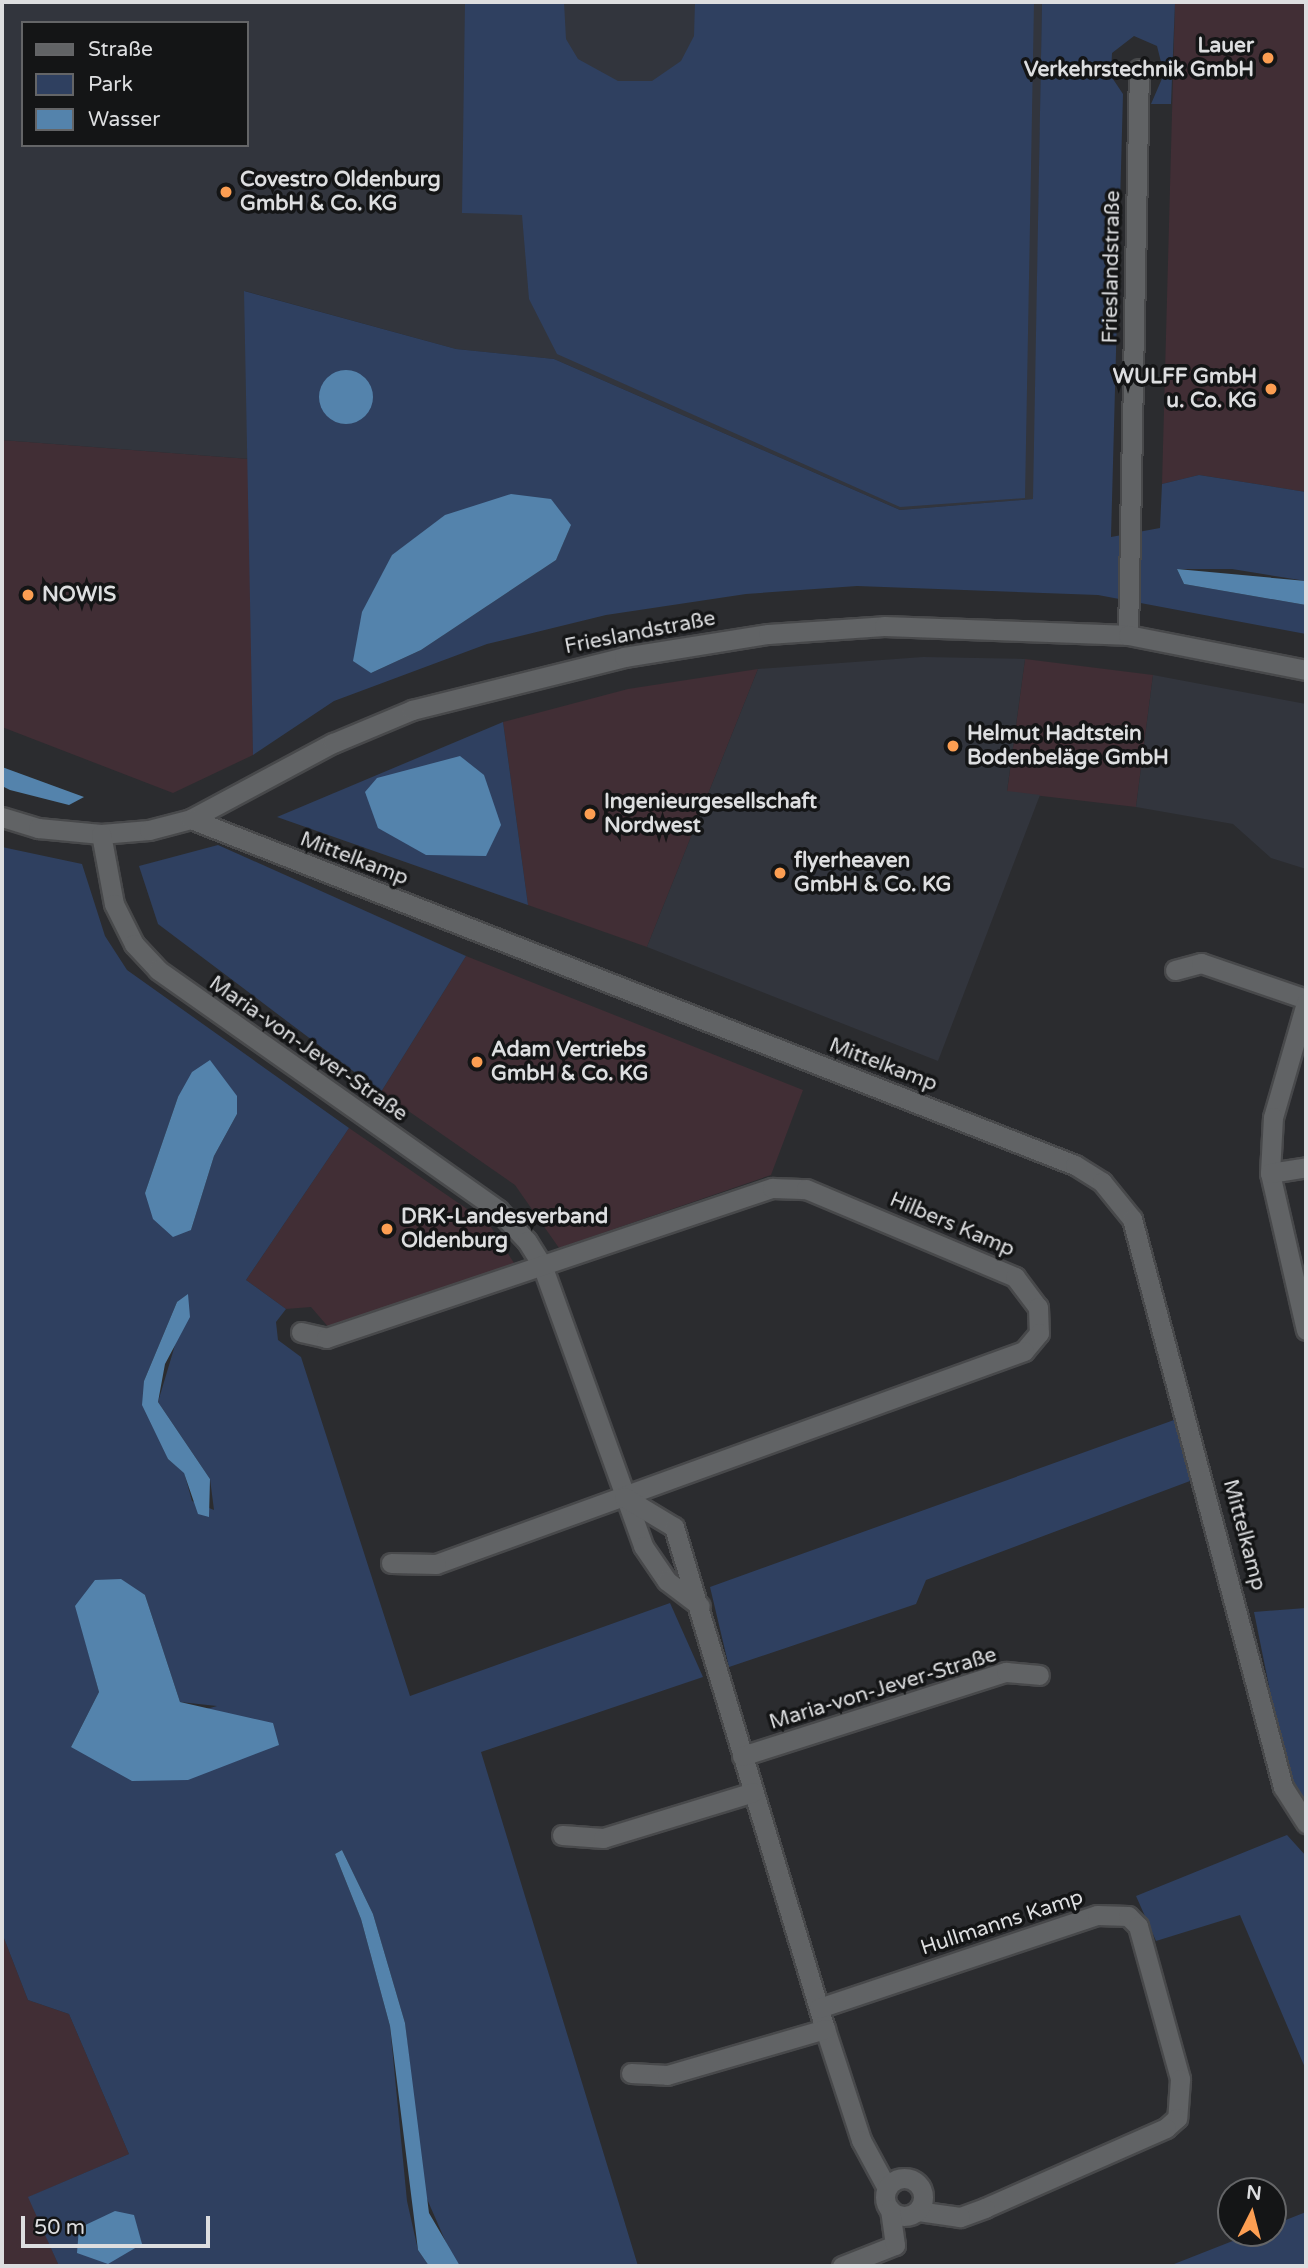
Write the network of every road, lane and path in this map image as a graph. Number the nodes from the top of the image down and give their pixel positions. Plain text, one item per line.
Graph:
1 (1139, 69) dead end
2 (1128, 635) junction
3 (1306, 670) edge
4 (2, 817) edge
5 (191, 819) junction
6 (101, 835) junction
7 (1175, 970) dead end
8 (1306, 1001) edge
9 (1306, 1167) edge
10 (1270, 1173) junction
11 (542, 1265) junction
12 (1306, 1329) edge
13 (301, 1332) dead end
14 (624, 1497) junction
15 (391, 1563) dead end
16 (700, 1606) junction
17 (1039, 1675) dead end
18 (743, 1756) junction
19 (753, 1792) junction
20 (1306, 1823) edge
21 (562, 1835) dead end
22 (819, 2008) junction
23 (825, 2029) junction
24 (631, 2073) dead end
25 (887, 2188) junction
26 (890, 2209) junction
27 (918, 2211) junction
28 (842, 2266) edge

1 - 2 street, Frieslandstraße
2 - 3 street, Frieslandstraße
2 - 5 street, Frieslandstraße
4 - 6 street
5 - 6 street
5 - 20 street, Mittelkamp
6 - 11 street, Maria-von-Jever-Straße
7 - 8 street
8 - 10 street
9 - 10 street
10 - 12 street
11 - 13 street
11 - 14 street, Maria-von-Jever-Straße
11 - 14 street, Hilbers Kamp
14 - 15 street
14 - 16 street, Maria-von-Jever-Straße
14 - 16 street
16 - 18 street
17 - 18 street, Maria-von-Jever-Straße
18 - 19 street
19 - 21 street
19 - 22 street
22 - 23 street
22 - 27 street, Hullmanns Kamp
23 - 24 street
23 - 25 street
25 - 26 street
25 - 27 street
26 - 27 street
26 - 28 street

